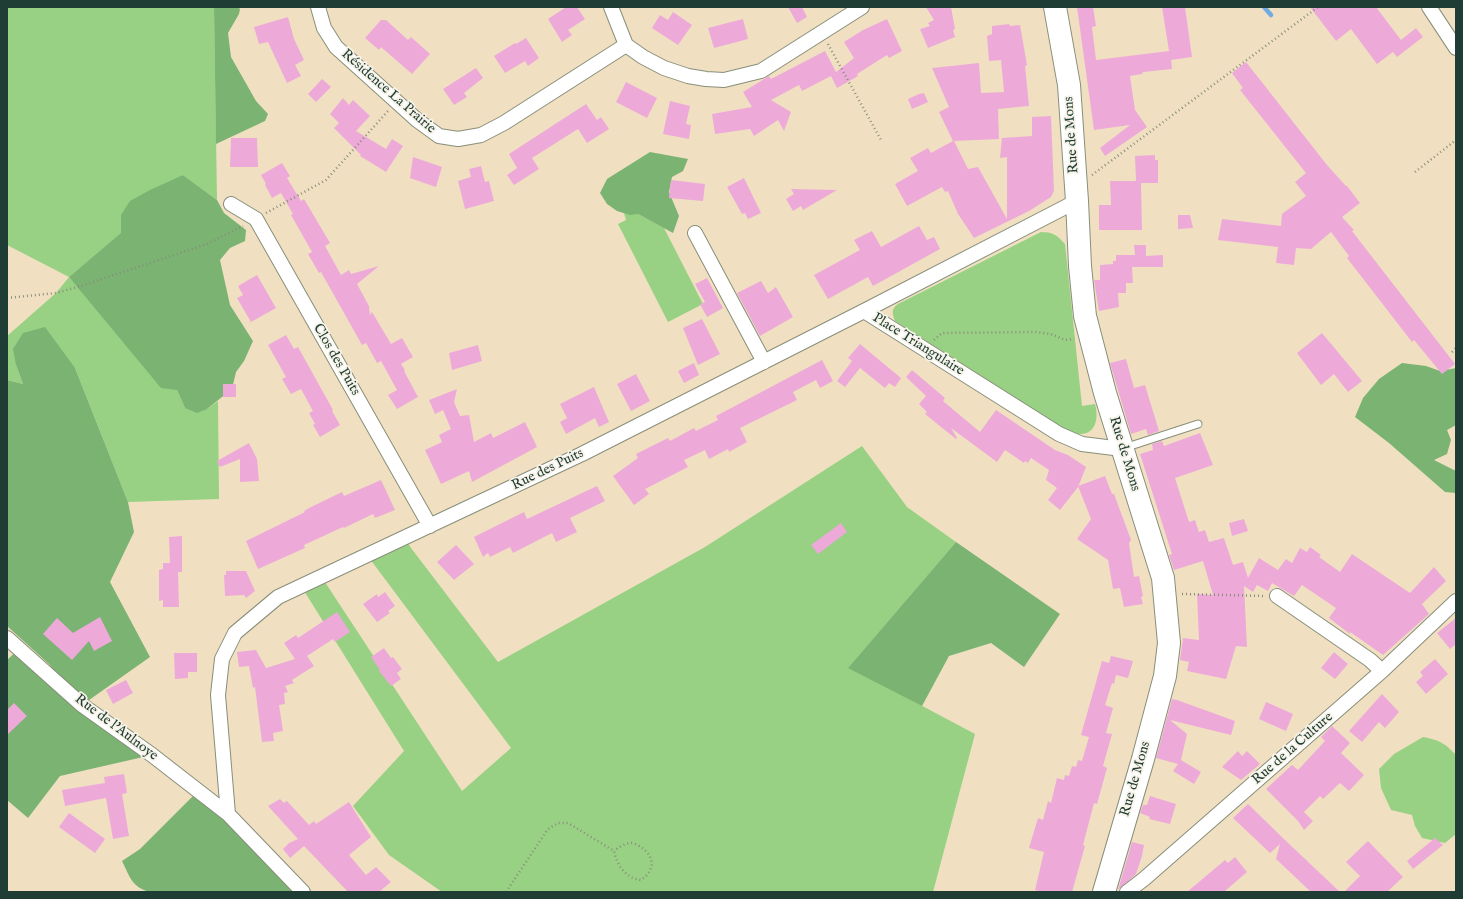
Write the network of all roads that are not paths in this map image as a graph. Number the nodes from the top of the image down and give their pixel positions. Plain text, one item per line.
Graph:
1 (318, 7) edge
2 (611, 7) edge
3 (862, 7) edge
4 (1055, 7) edge
5 (1429, 7) edge
6 (626, 45) junction
7 (1456, 48) edge
8 (1076, 194) junction
9 (231, 204) dead end
10 (695, 233) dead end
11 (864, 311) junction
12 (764, 362) junction
13 (1198, 424) dead end
14 (1122, 449) junction
15 (430, 526) junction
16 (1277, 596) road end
17 (1456, 601) edge
18 (7, 638) edge
19 (1382, 671) junction
20 (228, 814) junction
21 (303, 892) edge
22 (1104, 892) edge
23 (1127, 892) edge

1 - 6 street, Résidence La Prairie
2 - 6 street
3 - 6 street
4 - 8 main road, Rue de Mons
5 - 7 street
8 - 11 street, Place Triangulaire
8 - 14 main road, Rue de Mons
9 - 15 street, Clos des Puits
10 - 12 street
11 - 12 street, Rue des Puits
11 - 14 street, Place Triangulaire
12 - 15 street, Rue des Puits
13 - 14 lane
14 - 22 main road, Rue de Mons
15 - 20 street, Rue des Puits
16 - 19 street
17 - 19 street, Rue de la Culture
18 - 20 street, Rue de l'Aulnoye
19 - 23 street, Rue de la Culture
20 - 21 street, Rue de l'Aulnoye

